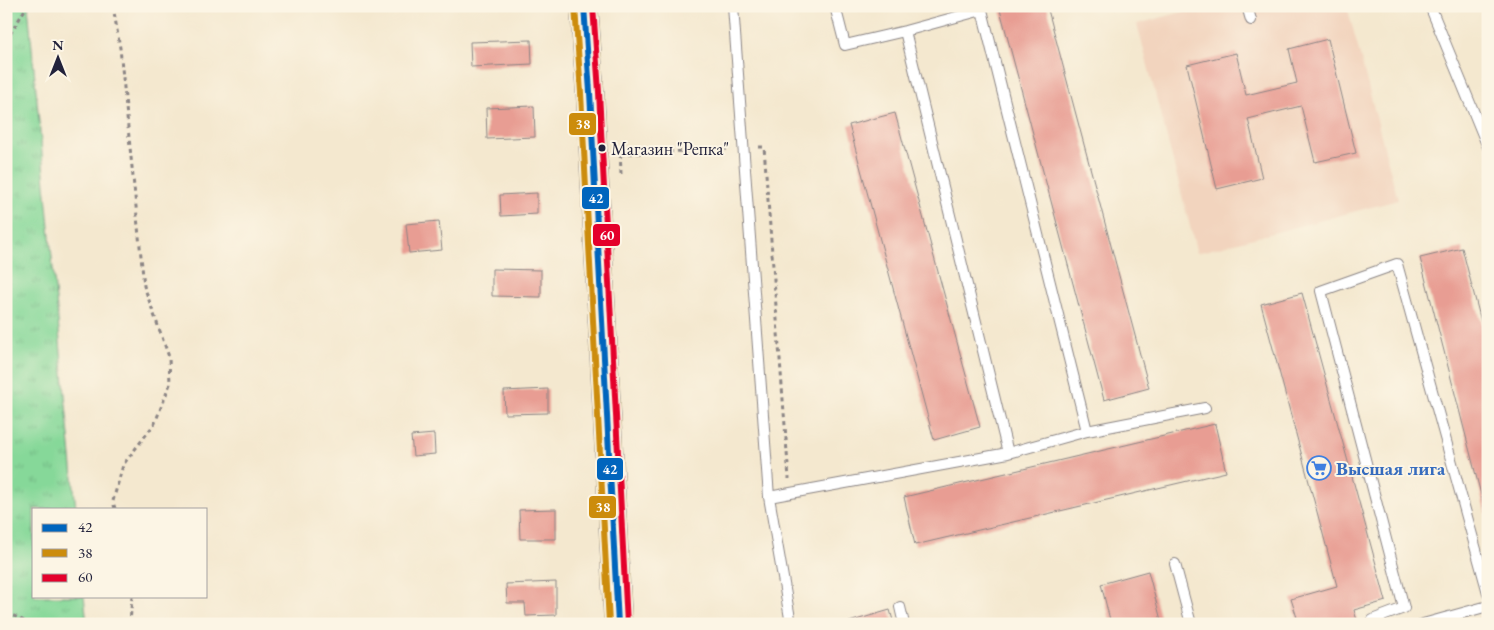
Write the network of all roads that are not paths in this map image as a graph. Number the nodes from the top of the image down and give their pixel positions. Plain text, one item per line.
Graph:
1 (584, 6) edge
2 (733, 6) edge
3 (835, 6) edge
4 (1247, 6) edge
5 (1430, 6) edge
6 (982, 8) edge
7 (1251, 20) dead end
8 (905, 31) junction
9 (1488, 147) edge
10 (1205, 408) dead end
11 (1088, 431) junction
12 (1008, 453) junction
13 (769, 497) junction
14 (1175, 564) dead end
15 (1488, 593) edge
16 (1488, 606) edge
17 (900, 607) dead end
18 (618, 624) edge
19 (791, 624) edge
20 (904, 624) edge
21 (1191, 624) edge
22 (1373, 624) edge
23 (1423, 624) edge

1 - 18 highway
2 - 13 lane
3 - 8 lane
4 - 7 lane
5 - 9 lane
6 - 8 lane
6 - 11 lane
8 - 12 lane
10 - 11 lane
11 - 12 lane
12 - 13 lane
13 - 19 lane
14 - 21 lane
15 - 22 lane
16 - 23 lane
17 - 20 lane

